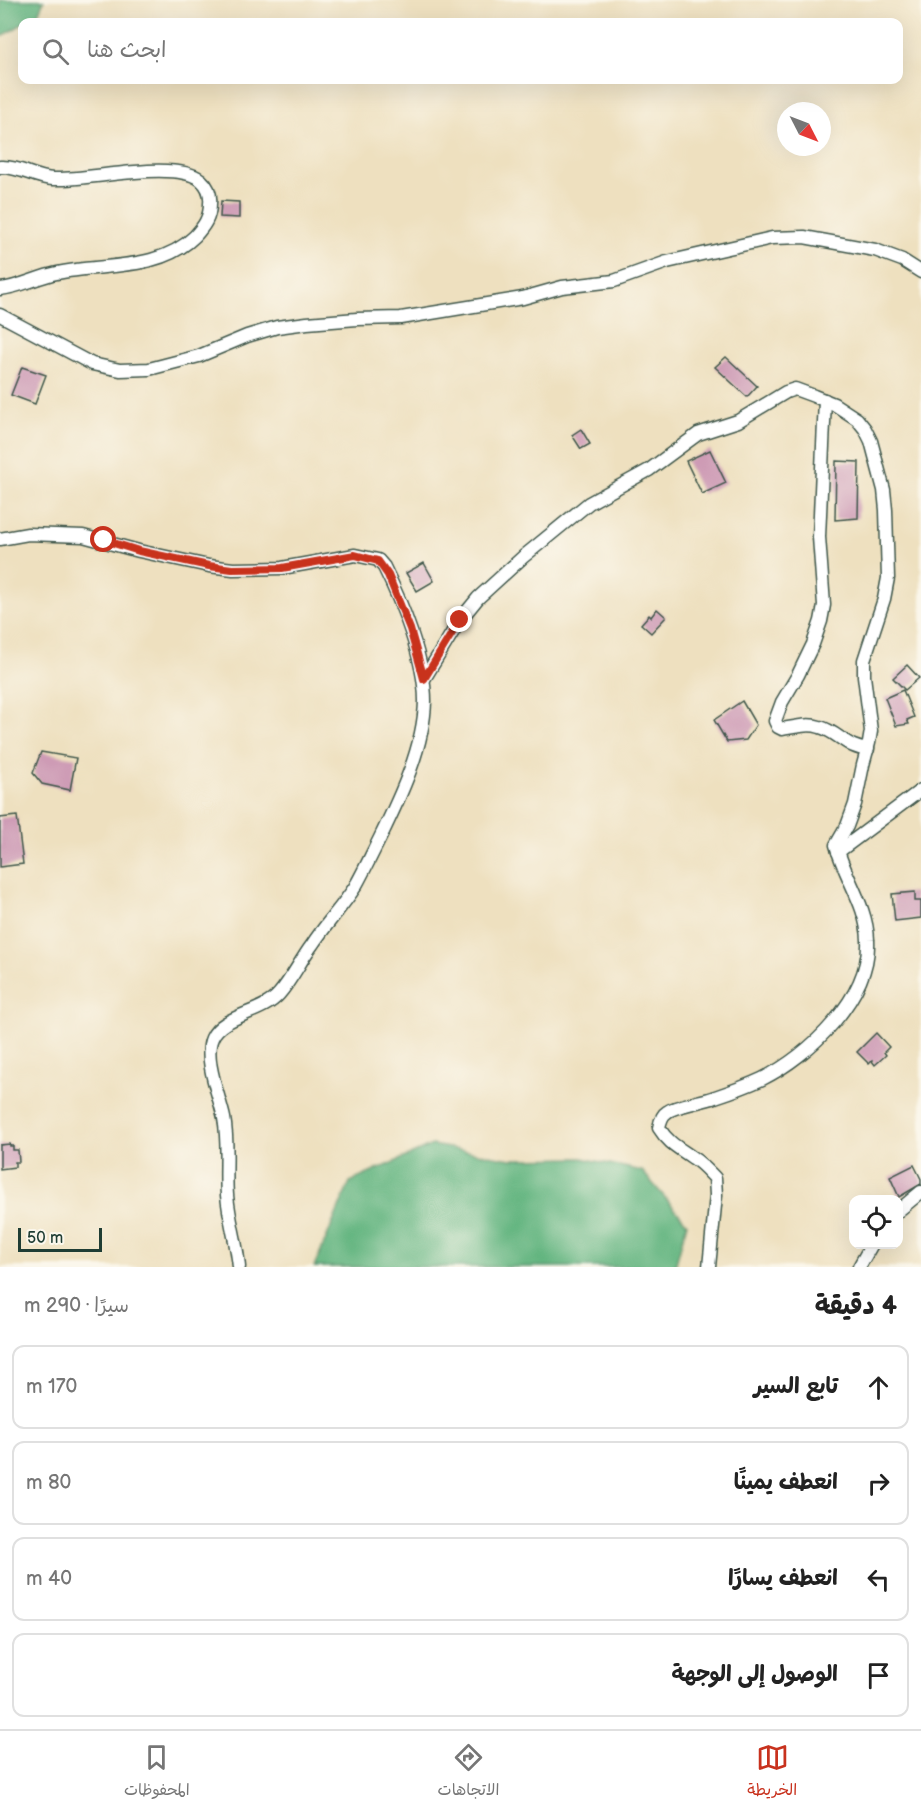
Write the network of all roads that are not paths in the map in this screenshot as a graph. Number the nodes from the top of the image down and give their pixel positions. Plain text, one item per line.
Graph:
1 (0, 167) edge
2 (921, 272) edge
3 (0, 289) edge
4 (0, 315) edge
5 (825, 400) junction
6 (0, 539) edge
7 (424, 679) junction
8 (867, 749) junction
9 (921, 790) edge
10 (838, 852) junction
11 (921, 1192) edge
12 (903, 1207) edge
13 (870, 1249) edge
14 (239, 1267) edge
15 (708, 1267) edge
16 (860, 1267) edge

1 - 3 street
2 - 4 street
5 - 7 street
5 - 8 street
5 - 8 street
6 - 7 street
7 - 14 street
8 - 10 street
9 - 10 street
10 - 15 street
11 - 12 street
13 - 16 street

